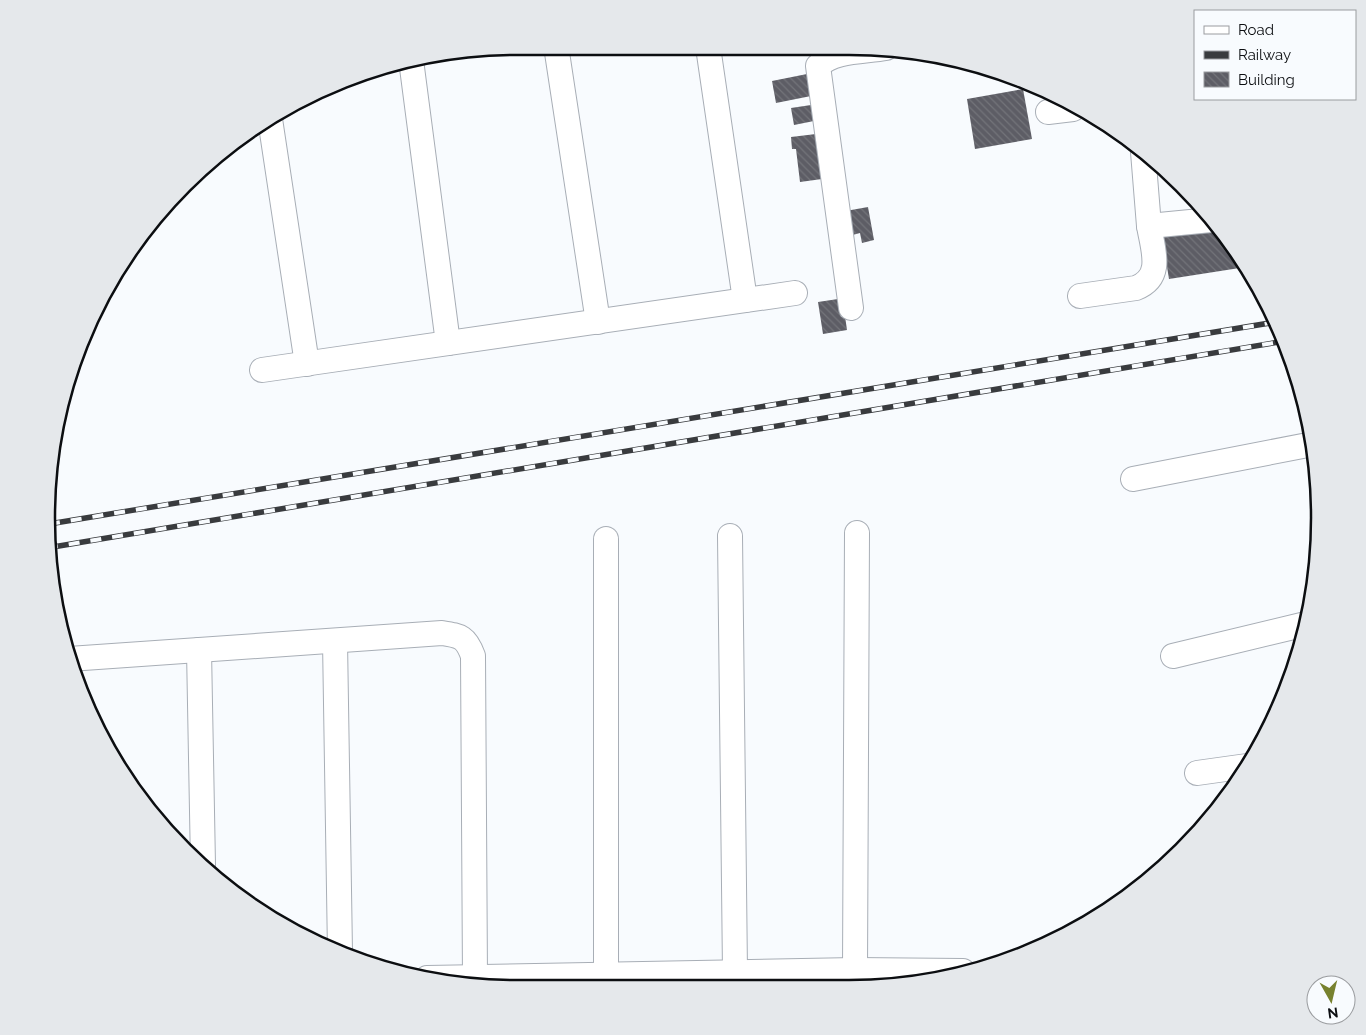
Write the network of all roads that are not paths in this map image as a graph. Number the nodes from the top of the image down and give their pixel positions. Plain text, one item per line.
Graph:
1 (557, 55) edge
2 (709, 55) edge
3 (840, 55) edge
4 (412, 68) edge
5 (1066, 110) edge
6 (1048, 112) dead end
7 (271, 127) edge
8 (1144, 163) edge
9 (1202, 221) edge
10 (1150, 226) junction
11 (795, 293) dead end
12 (1080, 296) dead end
13 (745, 300) junction
14 (851, 308) dead end
15 (598, 322) junction
16 (448, 343) junction
17 (307, 364) junction
18 (262, 370) dead end
19 (1305, 445) edge
20 (1133, 479) dead end
21 (857, 533) dead end
22 (730, 536) dead end
23 (606, 538) dead end
24 (1298, 626) edge
25 (335, 640) junction
26 (199, 650) junction
27 (1173, 656) dead end
28 (78, 658) edge
29 (1237, 767) edge
30 (1197, 772) dead end
31 (203, 856) edge
32 (340, 944) edge
33 (855, 970) junction
34 (940, 971) edge
35 (735, 972) junction
36 (468, 977) edge
37 (475, 977) junction
38 (606, 979) edge

1 - 15 street
2 - 13 street
3 - 14 street
4 - 16 street
5 - 6 street
7 - 17 street
8 - 10 street
9 - 10 street
10 - 12 street
11 - 13 street
13 - 15 street
15 - 16 street
16 - 17 street
17 - 18 street
19 - 20 street
21 - 33 street
22 - 35 street
23 - 38 street
24 - 27 street
25 - 26 street
25 - 32 street
25 - 37 street
26 - 28 street
26 - 31 street
29 - 30 street
33 - 34 street
33 - 35 street
35 - 38 street
36 - 37 street
37 - 38 street

